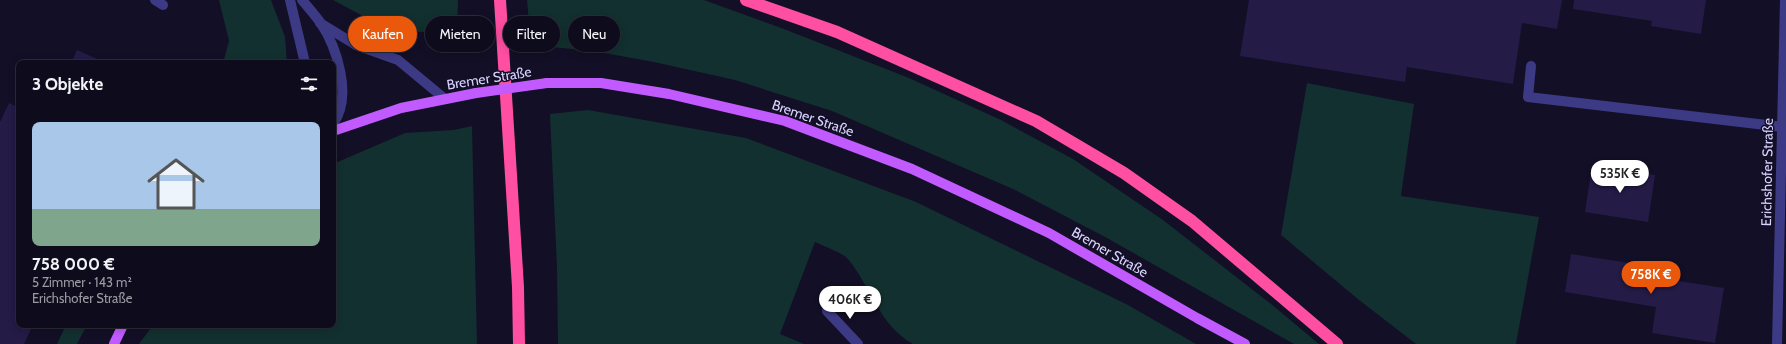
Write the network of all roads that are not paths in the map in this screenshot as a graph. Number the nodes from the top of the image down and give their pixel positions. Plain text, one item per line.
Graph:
1 (290, 0) edge
2 (302, 0) edge
3 (500, 0) edge
4 (746, 0) edge
5 (1785, 0) edge
6 (320, 23) junction
7 (304, 60) edge
8 (1530, 66) dead end
9 (445, 99) junction
10 (336, 115) edge
11 (1783, 127) junction
12 (336, 130) edge
13 (827, 311) dead end
14 (122, 328) edge
15 (114, 344) edge
16 (519, 344) edge
17 (858, 344) edge
18 (1245, 344) edge
19 (1337, 344) edge
20 (1777, 344) edge

1 - 7 street
2 - 6 street
3 - 16 highway
4 - 19 highway
5 - 11 street, Erichshofer Straße
6 - 9 street
6 - 10 street
8 - 11 street
9 - 12 main road, Bremer Straße
9 - 18 main road, Bremer Straße, bridge
11 - 20 street, Erichshofer Straße
13 - 17 street
14 - 15 main road

